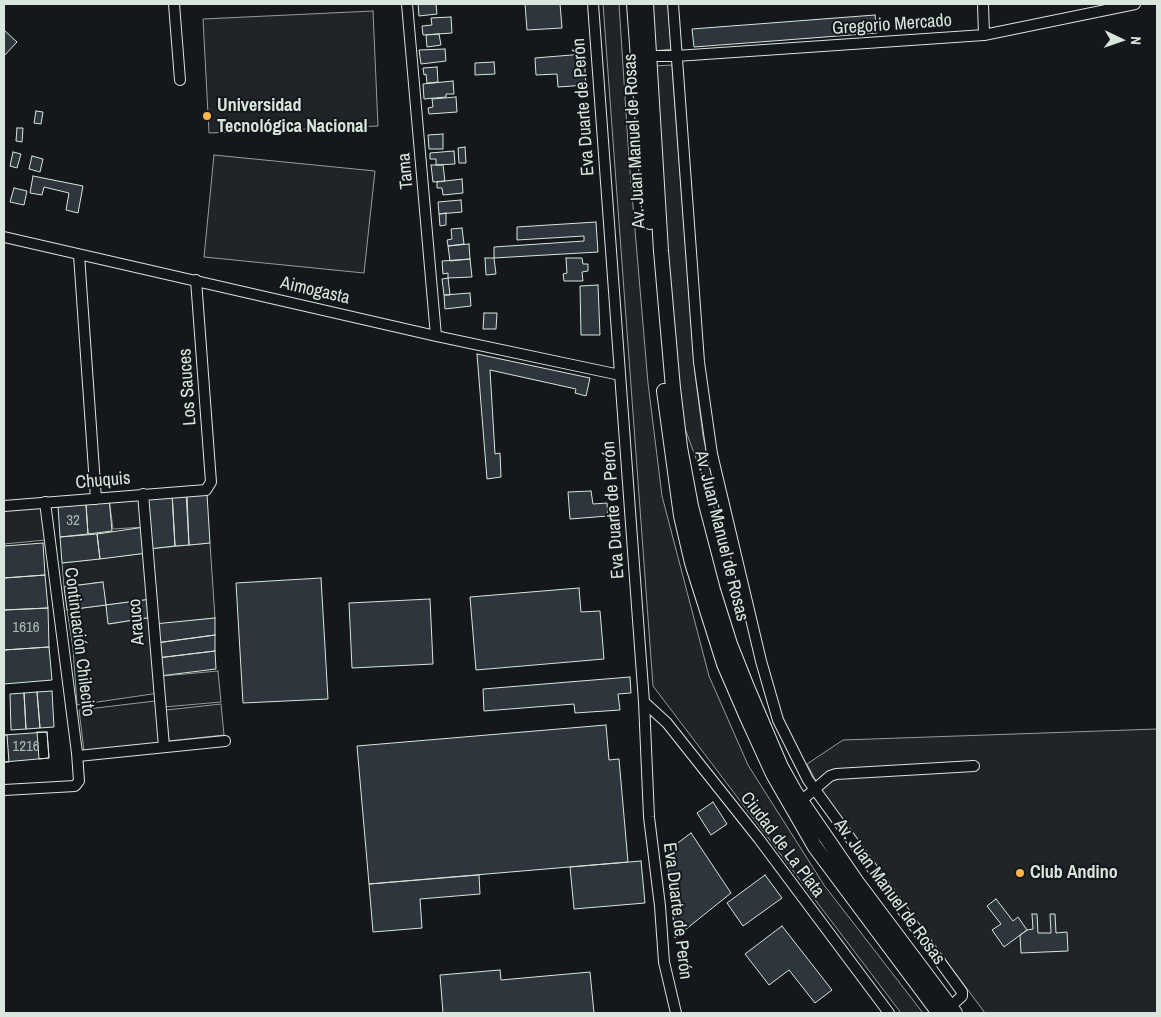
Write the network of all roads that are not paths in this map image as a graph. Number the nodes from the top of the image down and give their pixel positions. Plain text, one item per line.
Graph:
1 (174, 4) edge
2 (407, 4) edge
3 (593, 4) edge
4 (634, 4) edge
5 (646, 4) edge
6 (673, 4) edge
7 (983, 4) edge
8 (1134, 4) edge
9 (1103, 7) edge
10 (984, 35) junction
11 (650, 56) junction
12 (676, 56) junction
13 (180, 80) dead end
14 (4, 237) edge
15 (79, 255) junction
16 (196, 280) junction
17 (436, 336) junction
18 (620, 375) junction
19 (206, 490) joint
20 (143, 494) junction
21 (96, 499) junction
22 (45, 502) junction
23 (4, 506) edge
24 (644, 702) junction
25 (225, 741) dead end
26 (164, 747) junction
27 (78, 756) junction
28 (974, 766) dead end
29 (814, 789) junction
30 (4, 790) edge
31 (801, 801) junction
32 (948, 1011) edge
33 (676, 1013) edge
34 (889, 1013) edge

1 - 13 street
2 - 17 street, Tama
3 - 18 street, Eva Duarte de Perón
4 - 32 main road, Av. Juan Manuel de Rosas
5 - 11 main road, Av. Juan Manuel de Rosas
6 - 12 street
7 - 10 street
8 - 9 street, Gregorio Mercado
9 - 10 street, Gregorio Mercado
10 - 12 street, Gregorio Mercado
11 - 12 street, Gregorio Mercado
11 - 31 main road, Av. Juan Manuel de Rosas
12 - 29 street
14 - 15 street, Aimogasta
15 - 16 street, Aimogasta
15 - 21 street
16 - 17 street, Aimogasta
16 - 19 street, Los Sauces
17 - 18 street, Aimogasta
18 - 24 street, Eva Duarte de Perón
19 - 20 street, Chuquis
20 - 21 street, Chuquis
20 - 26 street, Arauco
21 - 22 street, Chuquis
22 - 23 street, Chuquis
22 - 27 street, Continuación Chilecito
24 - 33 street, Eva Duarte de Perón
24 - 34 street, Ciudad de La Plata
25 - 26 street
26 - 27 street
27 - 30 street, Continuación Chilecito
28 - 29 street
29 - 31 street
29 - 32 street
31 - 32 main road, Av. Juan Manuel de Rosas

